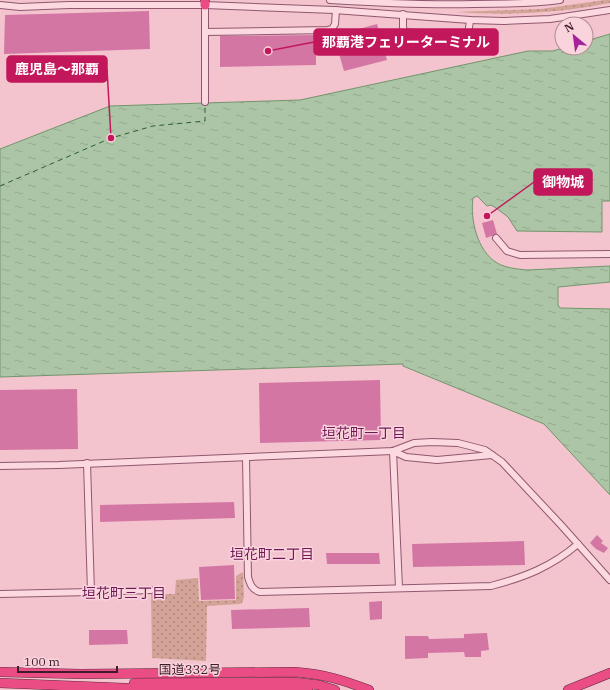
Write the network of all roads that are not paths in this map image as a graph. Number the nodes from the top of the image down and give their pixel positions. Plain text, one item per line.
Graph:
1 (330, 0) edge
2 (560, 0) edge
3 (205, 2) edge
4 (432, 2) edge
5 (0, 5) edge
6 (336, 10) junction
7 (610, 10) edge
8 (403, 14) junction
9 (470, 20) junction
10 (205, 32) junction
11 (404, 32) junction
12 (465, 37) junction
13 (205, 102) dead end
14 (496, 238) dead end
15 (610, 254) edge
16 (393, 451) junction
17 (492, 455) junction
18 (246, 457) junction
19 (86, 463) junction
20 (0, 466) edge
21 (578, 544) junction
22 (610, 580) edge
23 (399, 588) junction
24 (151, 590) dead end
25 (91, 592) junction
26 (0, 594) edge
27 (0, 672) edge
28 (295, 672) junction
29 (610, 673) edge
30 (0, 683) edge
31 (45, 685) junction
32 (304, 690) edge
33 (335, 690) edge
34 (353, 690) edge
35 (369, 690) edge
36 (568, 690) edge

1 - 4 street
2 - 4 street
3 - 5 street
3 - 6 street
3 - 10 street
6 - 8 street
6 - 10 street
7 - 9 street
8 - 9 street
8 - 11 street
9 - 12 street
10 - 13 street
11 - 12 street
11 - 12 street
14 - 15 street
16 - 17 street
16 - 17 street
16 - 18 street
16 - 23 street
17 - 21 street
18 - 19 street
18 - 23 street
19 - 20 street
19 - 25 street
21 - 22 street
21 - 23 street
24 - 25 street
25 - 26 street
27 - 28 highway
28 - 34 highway
28 - 35 highway
29 - 36 highway
30 - 31 highway
31 - 32 highway, 国道332号
31 - 33 highway, 国道332号

